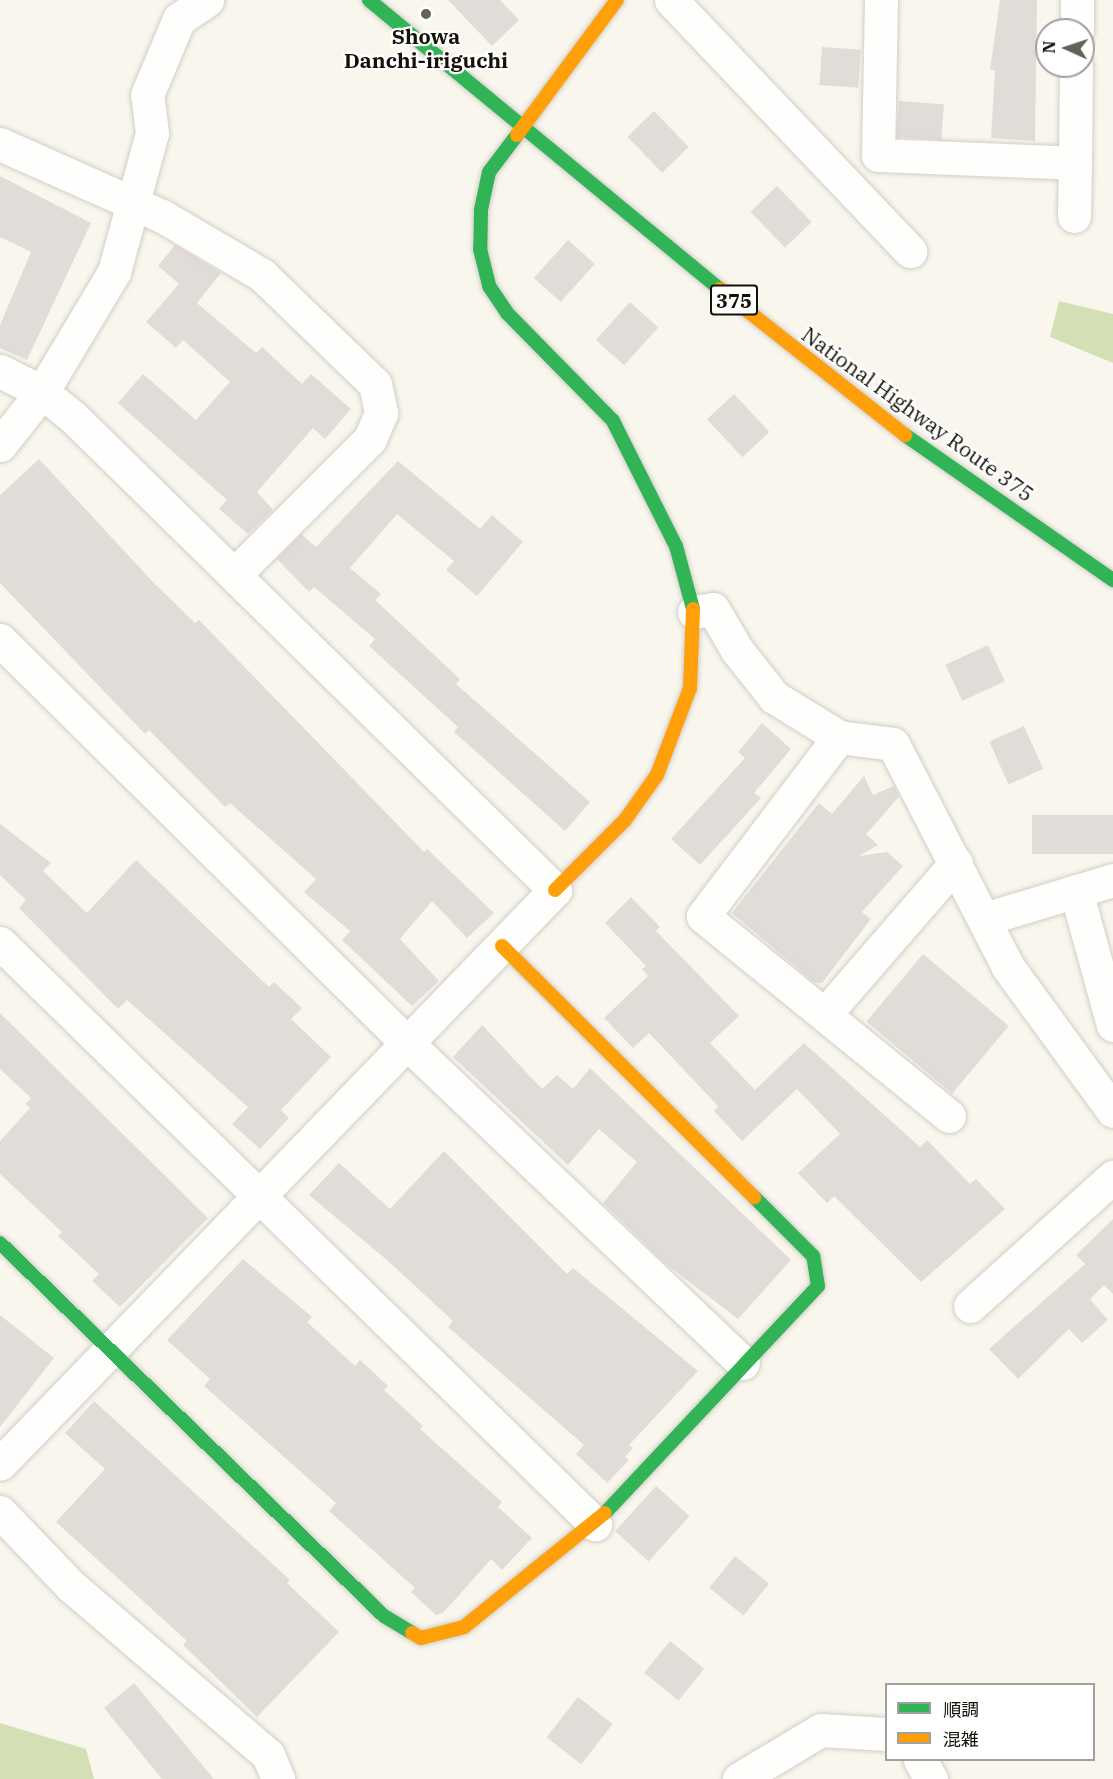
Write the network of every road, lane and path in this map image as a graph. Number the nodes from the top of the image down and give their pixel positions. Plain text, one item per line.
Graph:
1 (207, 0) edge
2 (369, 0) edge
3 (617, 0) edge
4 (671, 0) edge
5 (881, 0) edge
6 (1077, 0) edge
7 (1077, 18) edge
8 (1076, 78) edge
9 (520, 125) junction
10 (0, 144) edge
11 (1075, 163) junction
12 (134, 204) junction
13 (1074, 216) dead end
14 (910, 250) dead end
15 (0, 372) edge
16 (42, 392) junction
17 (0, 445) edge
18 (234, 575) junction
19 (1113, 580) edge
20 (694, 612) junction
21 (0, 640) edge
22 (839, 737) junction
23 (956, 863) junction
24 (1113, 880) edge
25 (555, 890) junction
26 (1076, 891) junction
27 (984, 919) junction
28 (0, 943) edge
29 (502, 946) junction
30 (825, 1014) junction
31 (1113, 1025) edge
32 (409, 1045) junction
33 (1113, 1111) edge
34 (949, 1116) dead end
35 (1113, 1177) edge
36 (257, 1195) junction
37 (0, 1243) edge
38 (970, 1306) dead end
39 (110, 1350) junction
40 (743, 1363) junction
41 (0, 1464) edge
42 (0, 1512) edge
43 (595, 1524) junction
44 (885, 1734) edge
45 (921, 1761) edge
46 (278, 1779) edge
47 (739, 1779) edge
48 (932, 1779) edge

1 - 12 street
2 - 9 main road, National Highway Route 375 / 375
3 - 9 main road
4 - 14 street
5 - 11 street
6 - 7 street
8 - 11 street
9 - 19 main road, National Highway Route 375 / 375
9 - 20 main road
10 - 12 street
11 - 13 street
12 - 16 street
12 - 18 street
15 - 16 street
16 - 17 street
16 - 18 street
18 - 25 street
20 - 22 street
20 - 25 main road
21 - 32 street
22 - 23 street
22 - 30 street
23 - 27 street
23 - 30 street
24 - 26 street
25 - 29 street
26 - 27 street
26 - 31 street
27 - 33 street
28 - 36 street
29 - 32 street
29 - 40 main road
30 - 34 street
32 - 36 street
32 - 40 street
35 - 38 street
36 - 39 street
36 - 43 street
37 - 39 main road
39 - 41 street
39 - 43 main road
40 - 43 main road
42 - 46 street
44 - 47 street
45 - 48 street

